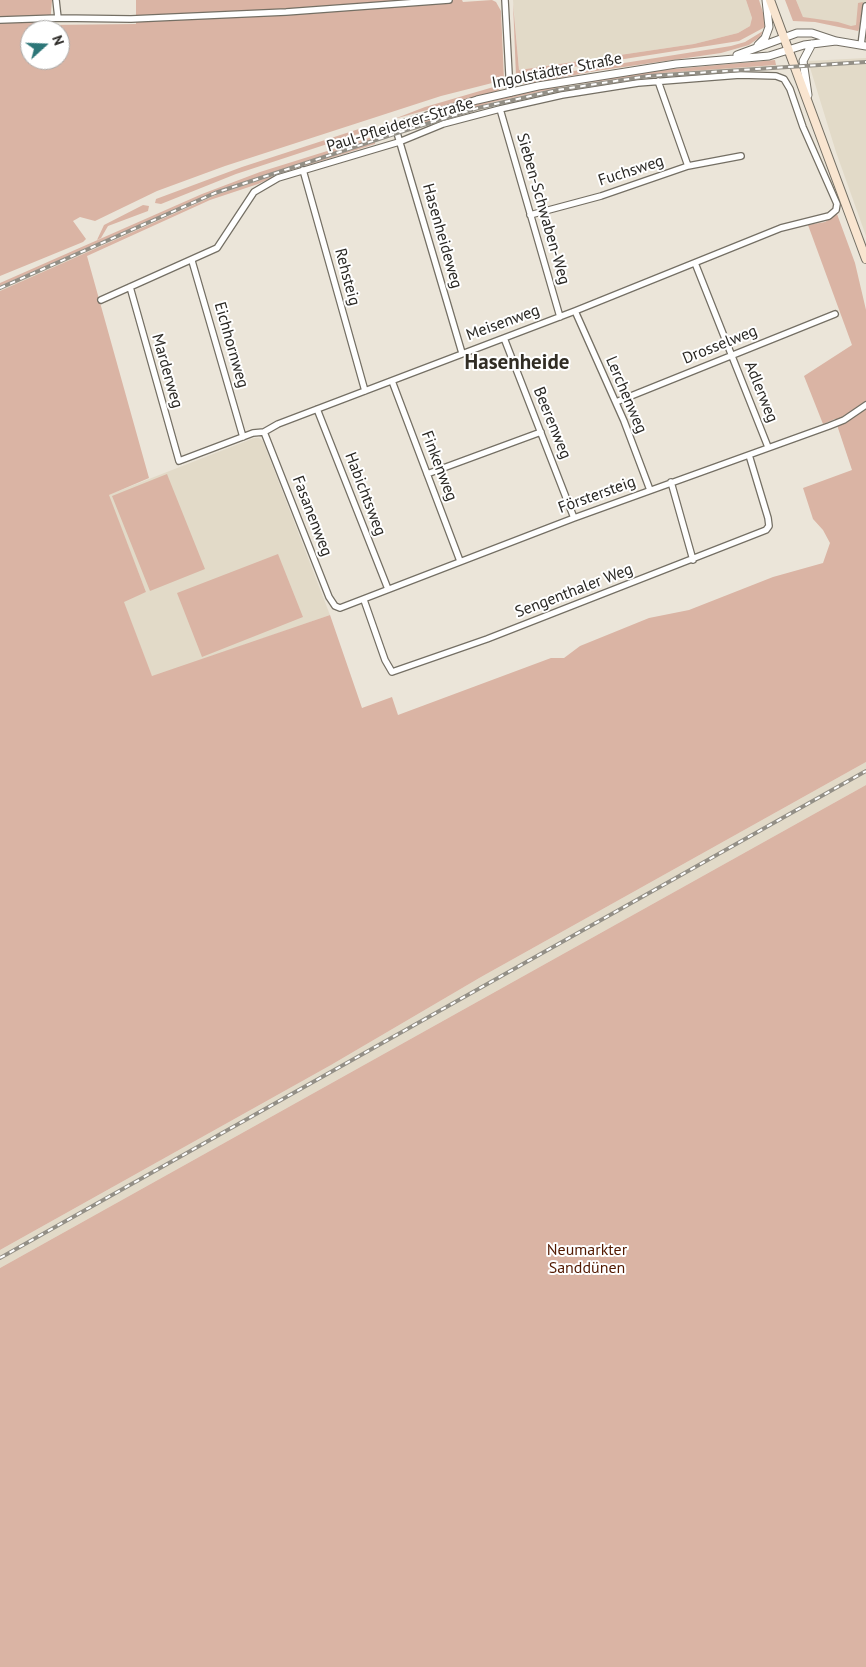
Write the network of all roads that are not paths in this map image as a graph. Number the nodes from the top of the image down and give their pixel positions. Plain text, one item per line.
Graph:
1 (56, 0) edge
2 (449, 0) edge
3 (505, 0) edge
4 (768, 0) edge
5 (866, 6) edge
6 (58, 18) junction
7 (0, 20) edge
8 (783, 37) junction
9 (836, 41) junction
10 (812, 44) junction
11 (864, 46) edge
12 (756, 47) junction
13 (788, 50) junction
14 (727, 58) junction
15 (658, 81) junction
16 (510, 92) junction
17 (809, 102) junction
18 (500, 109) junction
19 (395, 126) joint
20 (400, 142) junction
21 (741, 156) dead end
22 (688, 166) junction
23 (303, 170) junction
24 (836, 210) joint
25 (530, 215) junction
26 (866, 259) edge
27 (192, 261) junction
28 (695, 263) junction
29 (130, 287) junction
30 (101, 300) dead end
31 (575, 311) junction
32 (835, 314) dead end
33 (560, 317) junction
34 (504, 338) junction
35 (462, 353) junction
36 (732, 355) junction
37 (392, 381) junction
38 (366, 391) junction
39 (616, 402) junction
40 (866, 404) edge
41 (317, 409) junction
42 (264, 432) junction
43 (541, 432) junction
44 (243, 437) junction
45 (768, 447) junction
46 (749, 454) junction
47 (179, 461) joint
48 (427, 474) junction
49 (671, 482) junction
50 (650, 490) junction
51 (574, 518) junction
52 (693, 560) junction
53 (460, 561) junction
54 (388, 589) junction
55 (364, 600) junction
56 (336, 608) joint

1 - 6 street
2 - 6 street
3 - 16 street
4 - 8 main road
4 - 12 street
5 - 11 street
6 - 7 street
8 - 9 street, Ingolstädter Straße
8 - 12 street, Ingolstädter Straße
8 - 13 main road
9 - 10 street, Ingolstädter Straße
9 - 11 street, Ingolstädter Straße
10 - 13 street, Ingolstädter Straße
10 - 17 street
12 - 14 street, Ingolstädter Straße
13 - 14 street, Ingolstädter Straße
13 - 17 main road
14 - 16 street, Ingolstädter Straße
15 - 18 street, Paul-Pfleiderer-Straße
15 - 22 street
15 - 24 street, Paul-Pfleiderer-Straße
16 - 19 street, Ingolstädter Straße
17 - 26 main road
18 - 20 street, Paul-Pfleiderer-Straße
18 - 25 street, Sieben-Schwaben-Weg
19 - 20 street, Hasenheideweg
20 - 23 street, Paul-Pfleiderer-Straße
20 - 35 street, Hasenheideweg
21 - 22 street, Fuchsweg
22 - 25 street, Fuchsweg
23 - 27 street, Paul-Pfleiderer-Straße
23 - 38 street, Rehsteig
24 - 28 street, Meisenweg
25 - 33 street, Sieben-Schwaben-Weg
27 - 29 street, Paul-Pfleiderer-Straße
27 - 44 street, Eichhornweg
28 - 31 street, Meisenweg
28 - 36 street, Adlerweg
29 - 30 street, Paul-Pfleiderer-Straße
29 - 47 street, Marderweg
31 - 33 street, Meisenweg
31 - 39 street, Lerchenweg
32 - 36 street, Drosselweg
33 - 34 street, Meisenweg
34 - 35 street, Meisenweg
34 - 43 street, Beerenweg
35 - 37 street, Meisenweg
36 - 39 street, Drosselweg
36 - 45 street, Adlerweg
37 - 38 street, Meisenweg
37 - 48 street, Finkenweg
38 - 41 street, Meisenweg
39 - 50 street, Lerchenweg
40 - 45 street, Förstersteig
41 - 42 street, Meisenweg
41 - 54 street, Habichtsweg
42 - 44 street, Meisenweg
42 - 56 street, Fasanenweg
43 - 48 street
43 - 51 street, Beerenweg
44 - 47 street, Meisenweg
45 - 46 street, Förstersteig
46 - 49 street, Förstersteig
46 - 52 street, Sengenthaler Weg
48 - 53 street, Finkenweg
49 - 50 street, Förstersteig
49 - 52 street
50 - 51 street, Förstersteig
51 - 53 street, Förstersteig
52 - 55 street, Sengenthaler Weg
53 - 54 street, Förstersteig
54 - 55 street, Förstersteig
55 - 56 street, Förstersteig

